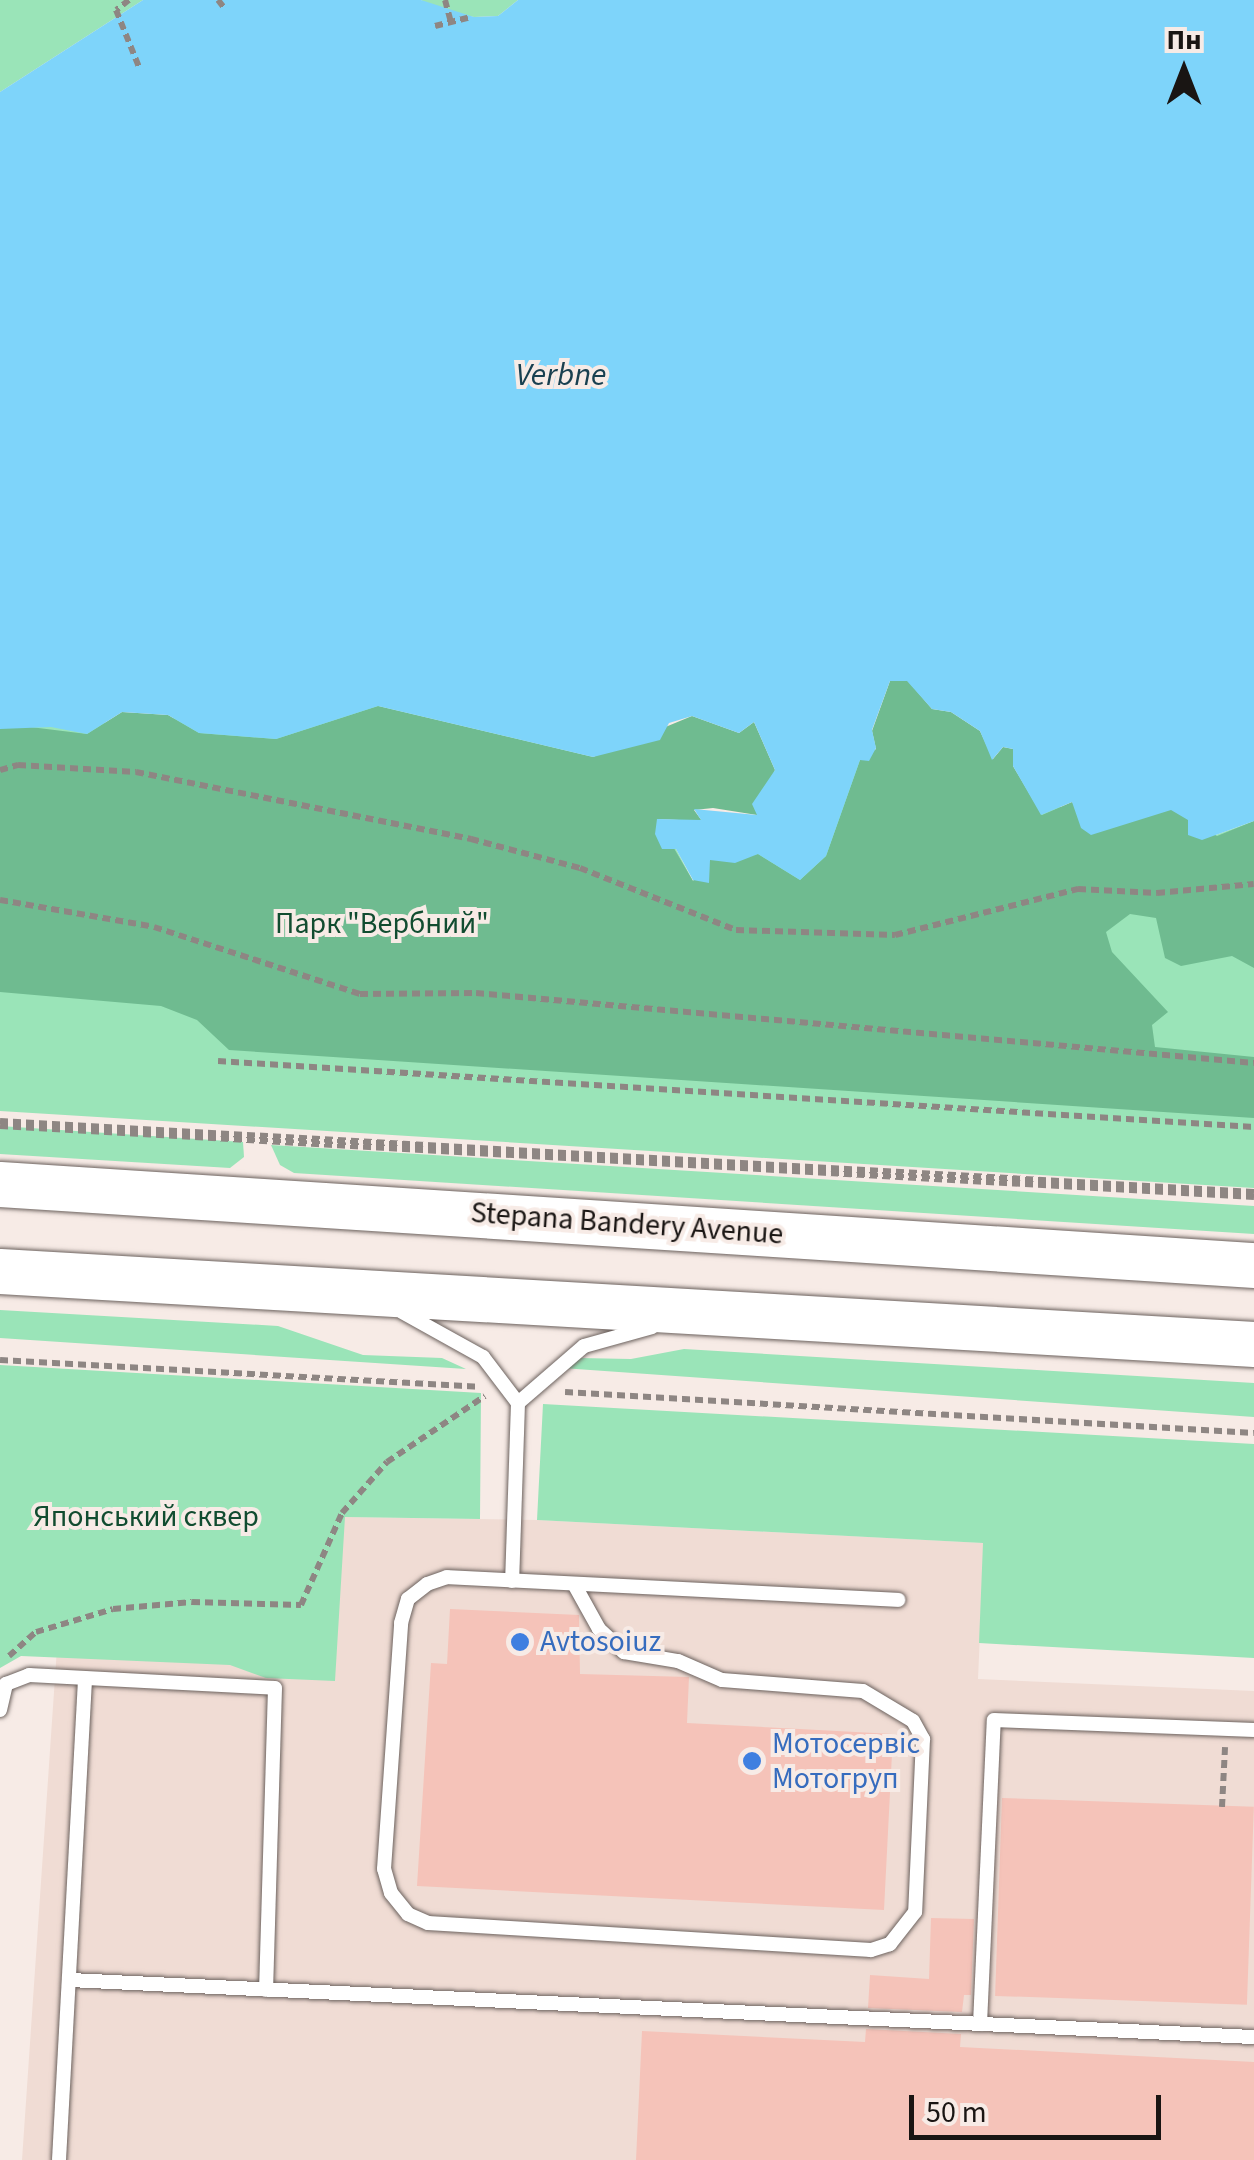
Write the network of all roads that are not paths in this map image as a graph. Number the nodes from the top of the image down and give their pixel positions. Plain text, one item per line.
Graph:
1 (0, 1184) edge
2 (1254, 1264) edge
3 (0, 1271) edge
4 (362, 1293) junction
5 (702, 1312) junction
6 (1254, 1344) edge
7 (518, 1404) junction
8 (512, 1581) junction
9 (574, 1584) junction
10 (898, 1600) dead end
11 (85, 1679) junction
12 (0, 1710) edge
13 (1254, 1730) edge
14 (70, 1980) junction
15 (266, 1990) junction
16 (980, 2024) junction
17 (1254, 2038) edge
18 (58, 2160) edge

1 - 2 main road, Stepana Bandery Avenue
3 - 4 main road
4 - 5 main road
4 - 7 lane
5 - 6 main road
5 - 7 lane
7 - 8 lane
8 - 9 lane
8 - 9 lane
9 - 10 lane
11 - 12 lane
11 - 14 lane
11 - 15 lane
13 - 16 lane
14 - 15 lane
14 - 18 lane
15 - 16 lane
16 - 17 lane

